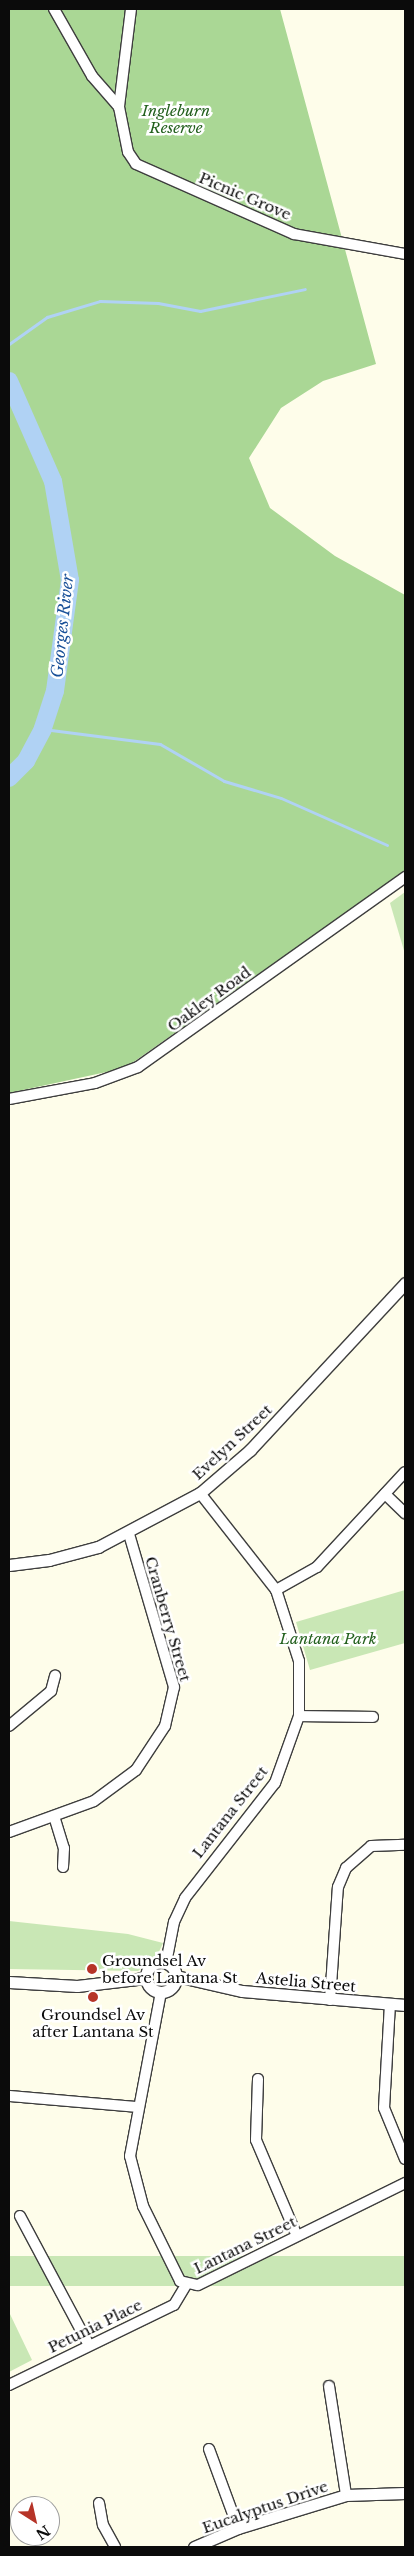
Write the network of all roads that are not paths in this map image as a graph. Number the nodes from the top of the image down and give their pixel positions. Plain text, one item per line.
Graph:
1 (54, 9) edge
2 (131, 9) edge
3 (119, 107) junction
4 (405, 254) edge
5 (405, 877) edge
6 (9, 1099) edge
7 (405, 1283) edge
8 (405, 1472) edge
9 (200, 1493) junction
10 (385, 1494) junction
11 (405, 1513) edge
12 (129, 1534) junction
13 (9, 1565) edge
14 (276, 1590) junction
15 (54, 1676) dead end
16 (299, 1716) junction
17 (373, 1717) dead end
18 (9, 1726) edge
19 (54, 1816) junction
20 (9, 1830) edge
21 (405, 1845) edge
22 (63, 1867) dead end
23 (166, 1963) junction
24 (176, 1976) junction
25 (146, 1978) junction
26 (9, 1982) edge
27 (161, 1992) junction
28 (330, 2000) junction
29 (390, 2004) junction
30 (405, 2005) edge
31 (258, 2079) dead end
32 (9, 2096) edge
33 (137, 2107) junction
34 (405, 2159) edge
35 (405, 2183) edge
36 (20, 2216) dead end
37 (297, 2236) junction
38 (186, 2285) junction
39 (90, 2345) junction
40 (9, 2385) edge
41 (329, 2386) dead end
42 (209, 2448) dead end
43 (405, 2493) edge
44 (346, 2495) junction
45 (99, 2503) dead end
46 (238, 2528) junction
47 (115, 2547) edge
48 (194, 2547) edge

1 - 3 street, Picnic Grove
2 - 3 street, Picnic Grove
3 - 4 street, Picnic Grove
5 - 6 street, Oakley Road
7 - 9 street, Evelyn Street
8 - 10 street
9 - 12 street, Evelyn Street
9 - 14 street, Lantana Street
10 - 11 street
10 - 14 street
12 - 13 street, Evelyn Street
12 - 19 street, Cranberry Street
14 - 16 street, Lantana Street
15 - 18 street
16 - 17 street
16 - 23 street, Lantana Street
19 - 20 street, Cranberry Street
19 - 22 street
21 - 28 street
23 - 24 street
23 - 25 street
24 - 27 street
24 - 28 street, Astelia Street
25 - 26 street
25 - 27 street
27 - 33 street, Lantana Street
28 - 29 street, Astelia Street
29 - 30 street, Astelia Street
29 - 34 street
31 - 37 street
32 - 33 street
33 - 38 street, Lantana Street
35 - 37 street, Lantana Street
36 - 39 street
37 - 38 street, Lantana Street
38 - 39 street, Petunia Place
39 - 40 street, Petunia Place
41 - 44 street
42 - 46 street
43 - 44 street, Eucalyptus Drive
44 - 46 street, Eucalyptus Drive
45 - 47 street
46 - 48 street, Eucalyptus Drive

